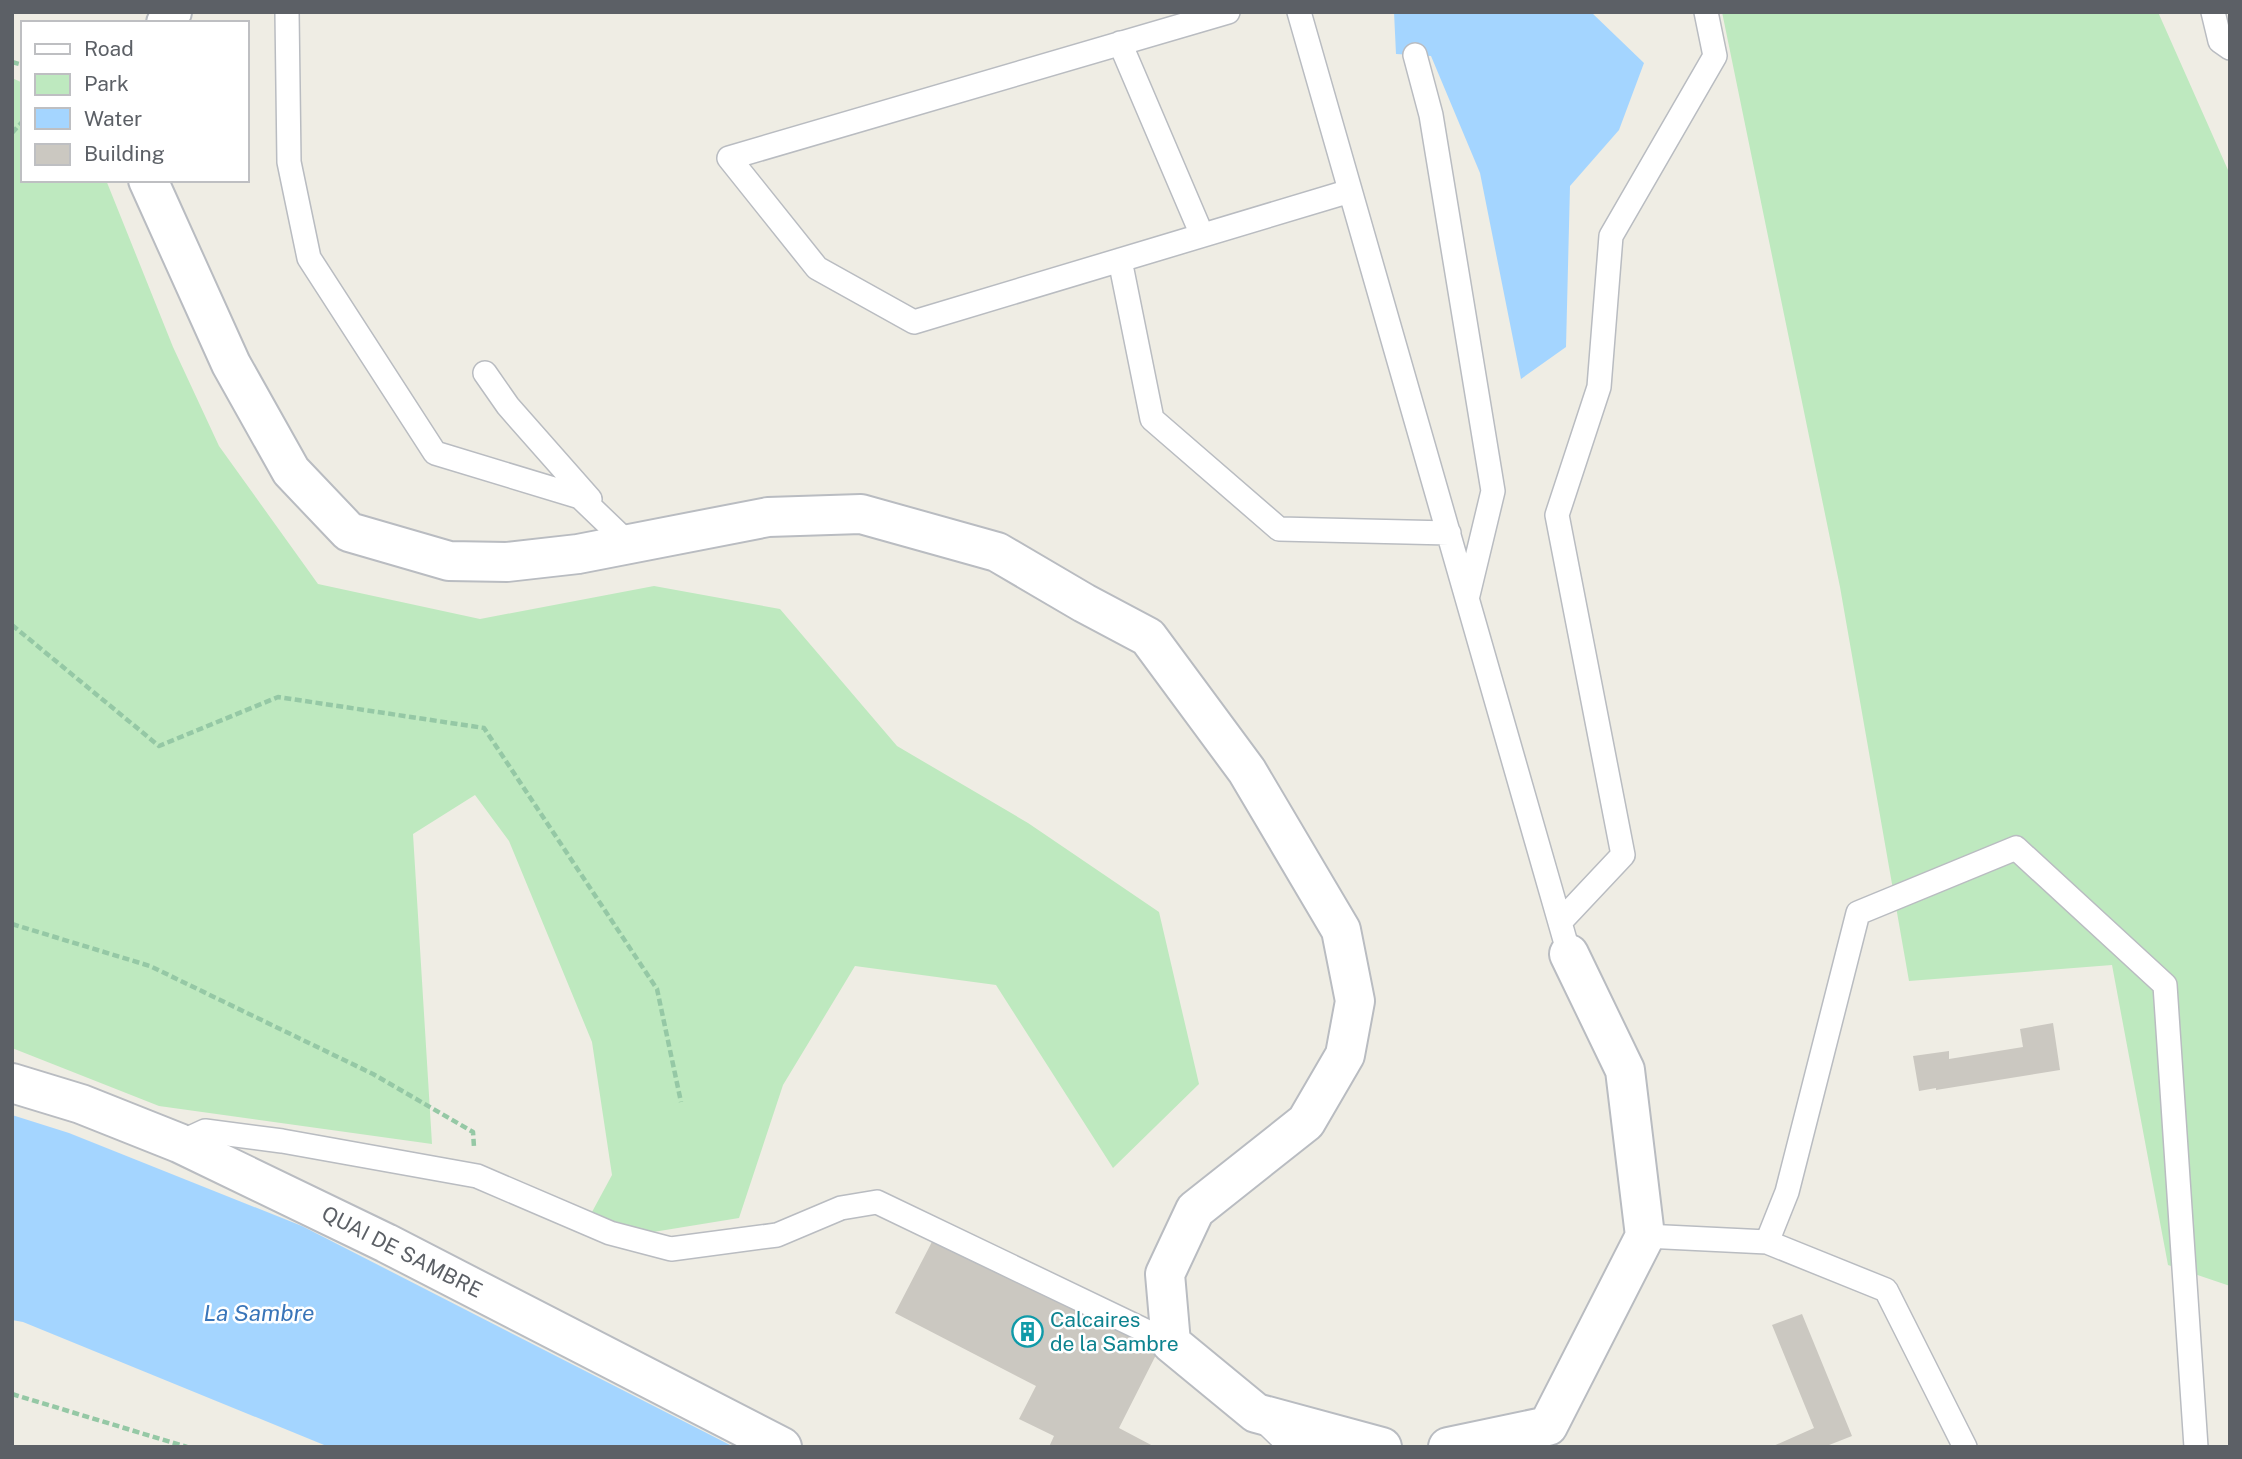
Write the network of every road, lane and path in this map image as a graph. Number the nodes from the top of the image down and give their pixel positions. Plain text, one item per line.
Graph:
1 (287, 12) edge
2 (1228, 12) edge
3 (1299, 12) edge
4 (1706, 12) edge
5 (2213, 12) edge
6 (1120, 43) junction
7 (2230, 48) edge
8 (1415, 55) dead end
9 (149, 182) edge
10 (1350, 191) junction
11 (1202, 235) junction
12 (1120, 260) junction
13 (485, 373) dead end
14 (1449, 533) junction
15 (629, 544) junction
16 (1467, 598) junction
17 (12, 625) edge
18 (12, 924) edge
19 (1565, 938) junction
20 (12, 1083) edge
21 (681, 1102) dead end
22 (179, 1143) junction
23 (477, 1176) junction
24 (1645, 1236) junction
25 (1767, 1242) junction
26 (1171, 1343) junction
27 (12, 1394) edge
28 (1256, 1413) junction
29 (187, 1447) edge
30 (782, 1447) edge
31 (1291, 1447) edge
32 (1382, 1447) edge
33 (1448, 1447) edge
34 (1965, 1447) edge
35 (2196, 1447) edge

1 - 15 lane
2 - 6 lane
3 - 10 lane
4 - 19 lane
5 - 7 lane
6 - 11 lane
6 - 12 lane
8 - 16 lane
9 - 15 street
10 - 11 lane
10 - 14 lane
11 - 12 lane
12 - 14 lane
13 - 15 lane
14 - 16 lane
15 - 26 street
16 - 19 lane
17 - 21 path
18 - 23 path
19 - 24 street
20 - 22 street, QUAI DE SAMBRE
22 - 23 lane
22 - 30 street, QUAI DE SAMBRE
23 - 26 lane
24 - 25 lane
24 - 33 street
25 - 34 lane
25 - 35 lane
26 - 28 street
27 - 29 path
28 - 31 lane
28 - 32 street

